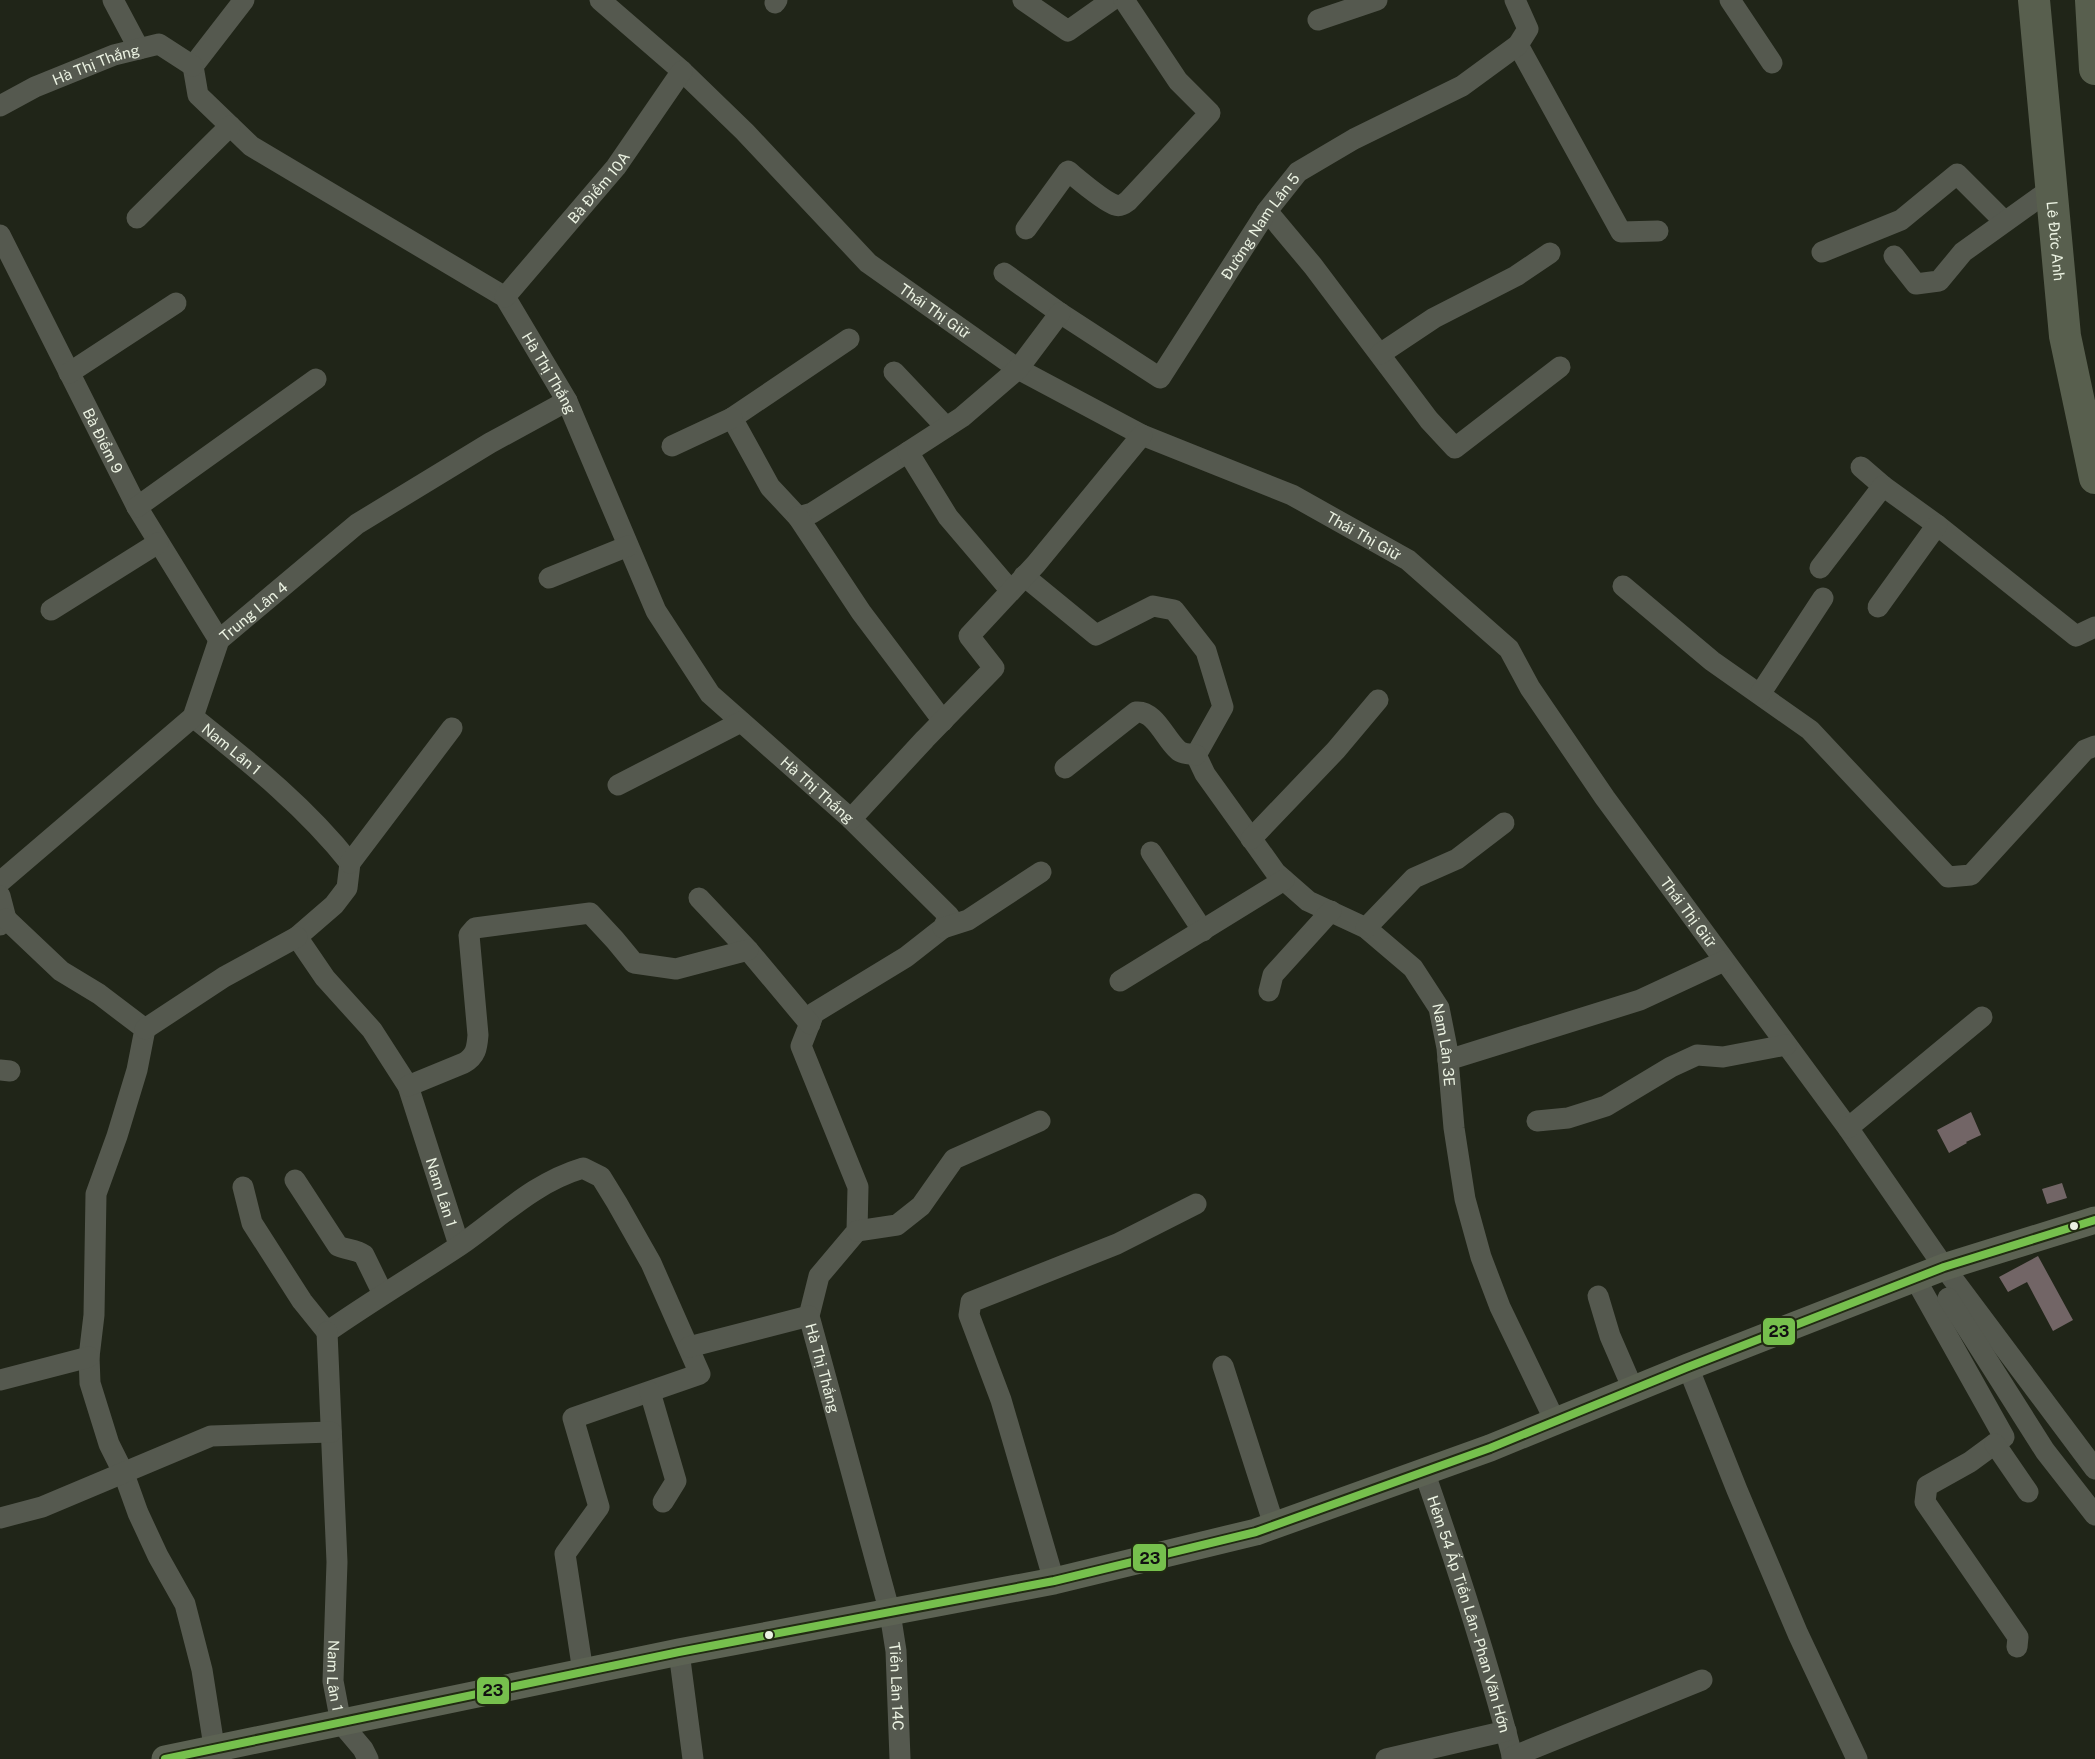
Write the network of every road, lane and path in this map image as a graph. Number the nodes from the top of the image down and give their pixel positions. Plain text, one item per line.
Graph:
1 (113, 0) edge
2 (244, 0) edge
3 (600, 0) edge
4 (1023, 0) edge
5 (1113, 0) edge
6 (1124, 0) edge
7 (1377, 0) edge
8 (1515, 0) edge
9 (1730, 0) edge
10 (2034, 0) edge
11 (2048, 0) edge
12 (2091, 0) edge
13 (1318, 20) dead end
14 (1518, 45) junction
15 (139, 49) junction
16 (1772, 63) dead end
17 (193, 66) junction
18 (2095, 69) edge
19 (682, 71) junction
20 (0, 106) edge
21 (230, 126) junction
22 (2051, 189) junction
23 (1267, 211) junction
24 (137, 218) dead end
25 (2004, 221) junction
26 (1026, 229) dead end
27 (1658, 231) dead end
28 (0, 235) edge
29 (1822, 252) dead end
30 (1550, 253) dead end
31 (1894, 256) dead end
32 (1004, 273) dead end
33 (505, 297) junction
34 (176, 303) dead end
35 (1060, 313) junction
36 (849, 339) dead end
37 (1380, 354) junction
38 (1560, 367) dead end
39 (1018, 369) junction
40 (894, 372) dead end
41 (69, 373) junction
42 (316, 379) dead end
43 (2095, 385) edge
44 (567, 401) junction
45 (732, 417) junction
46 (946, 428) junction
47 (1142, 435) junction
48 (672, 446) dead end
49 (908, 452) junction
50 (1861, 467) dead end
51 (2095, 478) edge
52 (1883, 486) junction
53 (136, 507) junction
54 (798, 517) junction
55 (1936, 525) junction
56 (158, 543) junction
57 (628, 546) junction
58 (1820, 568) dead end
59 (549, 578) dead end
60 (1017, 584) junction
61 (1623, 586) dead end
62 (1823, 598) dead end
63 (1878, 607) dead end
64 (51, 609) dead end
65 (2095, 627) edge
66 (219, 640) junction
67 (1760, 694) junction
68 (1378, 700) dead end
69 (193, 717) junction
70 (943, 721) junction
71 (741, 722) junction
72 (452, 728) dead end
73 (2095, 746) edge
74 (1196, 755) junction
75 (1065, 768) dead end
76 (618, 785) dead end
77 (851, 819) junction
78 (1504, 823) dead end
79 (1251, 839) junction
80 (1151, 852) dead end
81 (350, 863) junction
82 (1041, 872) dead end
83 (1284, 880) junction
84 (0, 882) edge
85 (0, 896) edge
86 (699, 898) dead end
87 (1331, 912) junction
88 (3, 922) edge
89 (943, 928) junction
90 (1366, 928) junction
91 (1203, 931) junction
92 (297, 938) junction
93 (748, 950) junction
94 (1724, 961) junction
95 (1120, 981) dead end
96 (1269, 991) dead end
97 (1982, 1017) dead end
98 (810, 1024) junction
99 (146, 1029) junction
100 (1786, 1045) junction
101 (1448, 1060) junction
102 (408, 1086) junction
103 (1040, 1121) dead end
104 (1537, 1121) dead end
105 (1848, 1128) junction
106 (295, 1179) dead end
107 (243, 1186) dead end
108 (1196, 1204) dead end
109 (2095, 1220) edge
110 (858, 1232) junction
111 (459, 1245) junction
112 (1944, 1268) junction
113 (1916, 1280) junction
114 (383, 1294) junction
115 (1598, 1296) dead end
116 (1948, 1298) dead end
117 (809, 1316) junction
118 (327, 1332) junction
119 (689, 1347) junction
120 (89, 1357) junction
121 (1223, 1365) dead end
122 (1688, 1367) junction
123 (3, 1373) edge
124 (1634, 1389) junction
125 (650, 1392) junction
126 (1555, 1421) junction
127 (331, 1432) junction
128 (1995, 1444) junction
129 (2095, 1469) edge
130 (1424, 1471) junction
131 (124, 1474) junction
132 (2028, 1492) dead end
133 (663, 1502) dead end
134 (2095, 1515) edge
135 (0, 1518) edge
136 (1274, 1526) junction
137 (1054, 1581) junction
138 (890, 1613) junction
139 (2017, 1647) dead end
140 (679, 1652) junction
141 (583, 1672) junction
142 (1702, 1680) dead end
143 (341, 1723) junction
144 (1506, 1731) junction
145 (215, 1754) edge
146 (1512, 1758) edge
147 (165, 1759) edge
148 (368, 1759) edge
149 (693, 1759) edge
150 (900, 1759) edge
151 (1386, 1759) edge
152 (1857, 1759) edge

1 - 15 street
2 - 17 street
3 - 19 street, Thái Thị Giữ
4 - 5 street
6 - 26 street
7 - 13 street
8 - 14 street
9 - 16 street
10 - 22 highway, Lê Đức Anh
11 - 43 highway, Lê Đức Anh
12 - 18 highway
14 - 23 street, Đường Nam Lân 5
14 - 27 street
15 - 17 street, Hà Thị Thắng
15 - 20 street, Hà Thị Thắng
17 - 21 street, Hà Thị Thắng
19 - 33 street, Bà Điểm 10A
19 - 39 street, Thái Thị Giữ
21 - 24 street
21 - 33 street, Hà Thị Thắng
22 - 25 street
22 - 51 highway, Lê Đức Anh
23 - 35 street, Đường Nam Lân 5
23 - 37 street
25 - 29 street
25 - 31 street
28 - 41 street, Bà Điểm 9
30 - 37 street
32 - 35 street, Đường Nam Lân 5
33 - 44 street, Hà Thị Thắng
34 - 41 street
35 - 39 street
36 - 45 street
37 - 38 street
39 - 46 street
39 - 47 street, Thái Thị Giữ
40 - 46 street
41 - 53 street, Bà Điểm 9
42 - 53 street
44 - 57 street, Hà Thị Thắng
44 - 66 street, Trung Lân 4
45 - 48 street
45 - 54 street
46 - 49 street
47 - 60 street
47 - 94 street, Thái Thị Giữ
49 - 54 street
49 - 60 street
50 - 52 street
52 - 55 street
52 - 58 street
53 - 56 street, Bà Điểm 9
54 - 70 street
55 - 63 street
55 - 65 street
56 - 64 street
56 - 66 street, Bà Điểm 9
57 - 59 street
57 - 71 street, Hà Thị Thắng
60 - 70 street
60 - 74 street
61 - 67 street
62 - 67 street
66 - 69 street, Trung Lân 4
67 - 73 street
68 - 79 street
69 - 81 street, Nam Lân 1
69 - 84 street
70 - 77 street
71 - 76 street
71 - 77 street, Hà Thị Thắng
72 - 81 street
74 - 75 street
74 - 79 street, Nam Lân 3E
77 - 89 street, Hà Thị Thắng
78 - 90 street
79 - 83 street, Nam Lân 3E
80 - 91 street
81 - 92 street
82 - 89 street
83 - 87 street, Nam Lân 3E
83 - 91 street
85 - 88 street
86 - 93 street
87 - 90 street, Nam Lân 3E
87 - 96 street
88 - 99 street
89 - 98 street
90 - 101 street, Nam Lân 3E
91 - 95 street
92 - 99 street
92 - 102 street, Nam Lân 1
93 - 98 street
93 - 102 street
94 - 100 street, Thái Thị Giữ
94 - 101 street
97 - 105 street
98 - 110 street
99 - 120 street
100 - 104 street
100 - 105 street, Thái Thị Giữ
101 - 126 street, Nam Lân 3E
102 - 111 street, Nam Lân 1
103 - 110 street
105 - 112 street, Thái Thị Giữ
106 - 114 street
107 - 118 street
108 - 137 street
109 - 112 main road
110 - 117 street, Hà Thị Thắng
111 - 114 street, Nam Lân 1
111 - 119 street
112 - 113 main road
112 - 129 street, Thái Thị Giữ
113 - 122 main road
113 - 128 street
114 - 118 street, Nam Lân 1
115 - 124 street
116 - 134 street
117 - 119 street
117 - 138 street, Hà Thị Thắng
118 - 127 street, Nam Lân 1
119 - 125 street
120 - 123 street
120 - 131 street
121 - 136 street
122 - 124 main road
122 - 152 street
124 - 126 main road
125 - 133 street
125 - 141 street
126 - 130 main road
127 - 131 street
127 - 143 street, Nam Lân 1
128 - 132 street
128 - 139 street
130 - 136 main road
130 - 144 street, Hẻm 54 Ấp Tiền Lân - Phan Văn Hớn
131 - 135 street
131 - 145 street
136 - 137 main road
137 - 138 main road
138 - 140 main road
138 - 150 street, Tiền Lân 14C
140 - 141 main road
140 - 149 street
141 - 143 main road
142 - 146 street
143 - 145 main road
143 - 148 street
144 - 146 street, Hẻm 54 Ấp Tiền Lân - Phan Văn Hớn
144 - 151 street
145 - 147 main road

